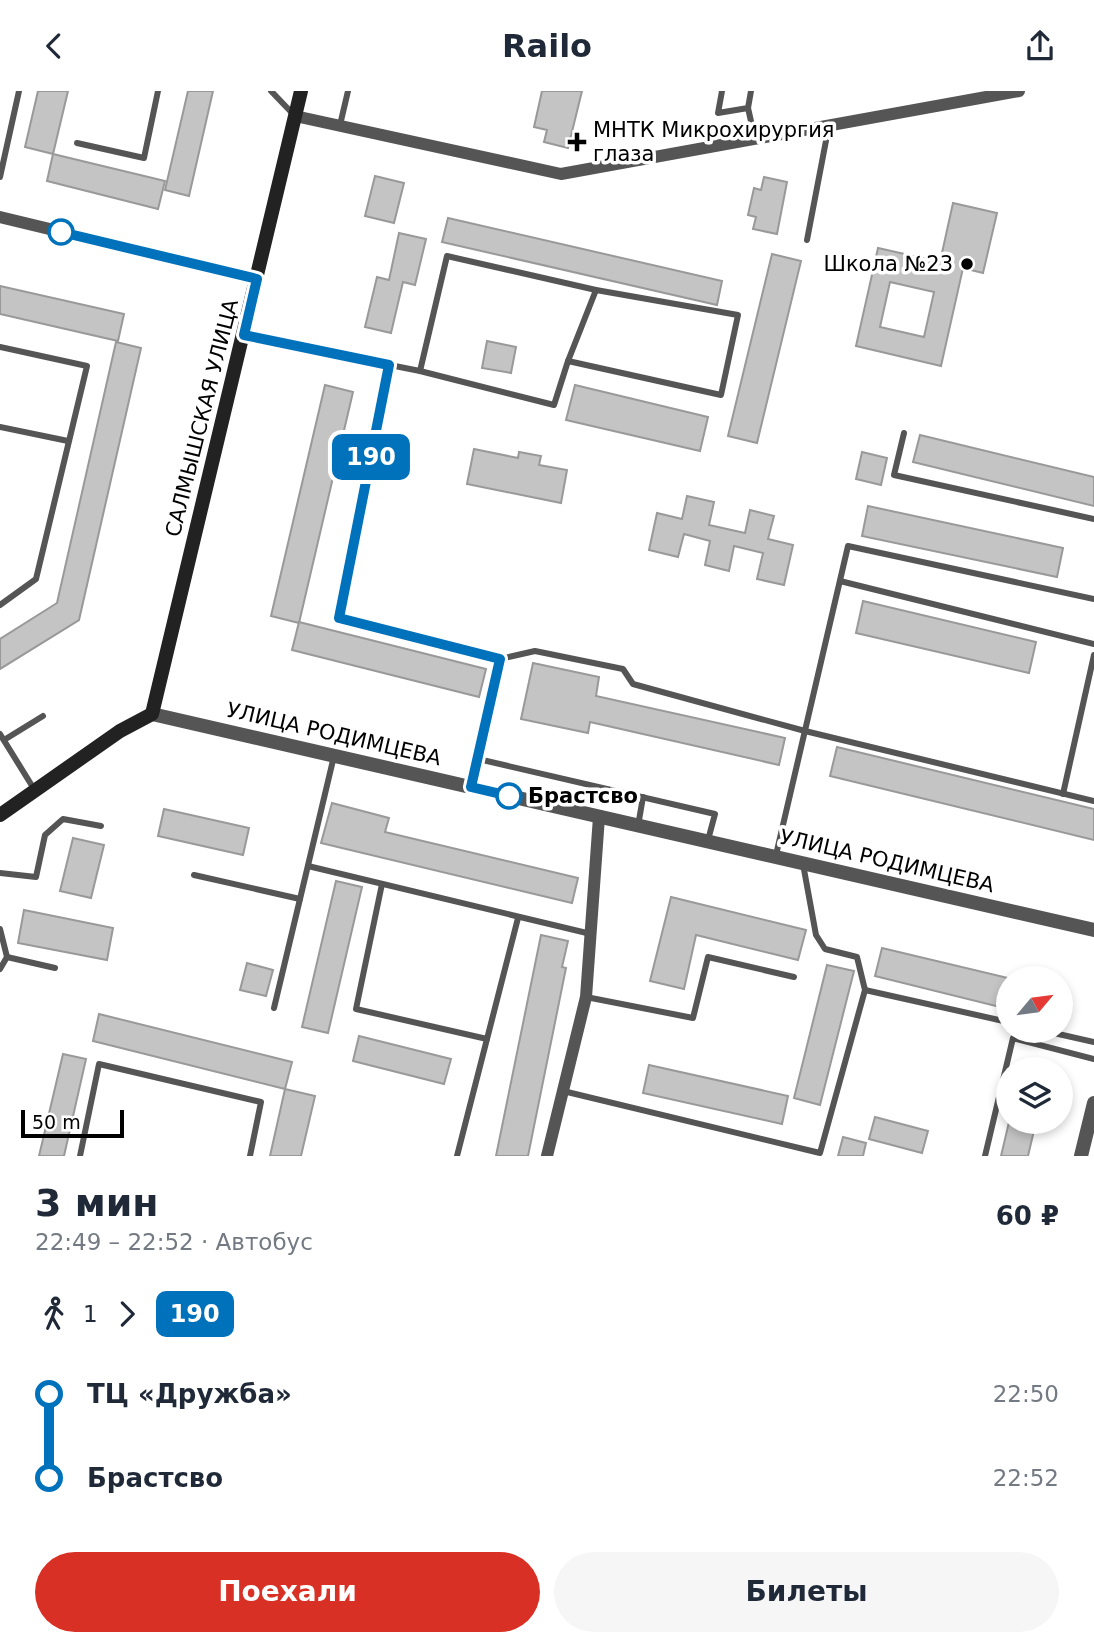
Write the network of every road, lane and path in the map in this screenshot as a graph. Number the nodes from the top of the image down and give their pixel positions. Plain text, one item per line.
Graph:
1 (19, 91) edge
2 (159, 91) edge
3 (271, 91) edge
4 (301, 91) edge
5 (348, 91) edge
6 (722, 91) edge
7 (751, 91) edge
8 (1019, 91) edge
9 (748, 108) junction
10 (295, 116) junction
11 (340, 125) junction
12 (830, 125) junction
13 (755, 139) junction
14 (78, 143) dead end
15 (0, 177) edge
16 (0, 217) edge
17 (807, 240) dead end
18 (257, 279) junction
19 (596, 290) junction
20 (244, 335) junction
21 (0, 347) edge
22 (568, 361) junction
23 (389, 365) junction
24 (420, 371) junction
25 (0, 427) edge
26 (904, 433) dead end
27 (68, 441) junction
28 (1094, 519) edge
29 (840, 581) junction
30 (1094, 599) edge
31 (0, 605) edge
32 (1094, 644) edge
33 (1094, 655) edge
34 (500, 659) junction
35 (152, 714) junction
36 (43, 716) dead end
37 (805, 731) junction
38 (2, 737) edge
39 (334, 756) junction
40 (478, 759) junction
41 (471, 787) junction
42 (35, 791) junction
43 (1063, 794) junction
44 (643, 797) junction
45 (1094, 801) edge
46 (0, 815) edge
47 (599, 817) junction
48 (638, 825) junction
49 (101, 826) dead end
50 (708, 842) junction
51 (776, 857) junction
52 (803, 863) junction
53 (308, 866) junction
54 (0, 873) edge
55 (194, 875) dead end
56 (382, 884) junction
57 (300, 899) junction
58 (517, 918) junction
59 (0, 929) edge
60 (1094, 930) edge
61 (591, 934) junction
62 (7, 957) junction
63 (55, 968) dead end
64 (0, 969) edge
65 (794, 977) dead end
66 (865, 990) junction
67 (586, 997) junction
68 (274, 1008) dead end
69 (996, 1019) edge
70 (1073, 1037) edge
71 (487, 1039) junction
72 (1094, 1042) edge
73 (1094, 1059) edge
74 (564, 1091) junction
75 (1094, 1103) edge
76 (820, 1154) edge
77 (80, 1156) edge
78 (250, 1156) edge
79 (457, 1156) edge
80 (547, 1156) edge
81 (985, 1156) edge
82 (1082, 1156) edge

1 - 15 lane
2 - 14 lane
3 - 10 lane
4 - 10 main road, САЛМЫШСКАЯ УЛИЦА
5 - 11 lane
6 - 9 lane
7 - 9 lane
8 - 12 street
9 - 13 lane
10 - 11 street
10 - 18 main road, САЛМЫШСКАЯ УЛИЦА
11 - 13 street
12 - 13 street
12 - 17 lane
16 - 18 street
18 - 20 main road, САЛМЫШСКАЯ УЛИЦА
19 - 22 lane
19 - 22 lane
19 - 24 lane
20 - 23 lane
20 - 35 main road, САЛМЫШСКАЯ УЛИЦА
21 - 27 lane
22 - 24 lane
23 - 24 lane
23 - 34 lane
25 - 27 lane
26 - 28 lane
27 - 31 lane
29 - 30 lane
29 - 32 lane
29 - 37 lane
33 - 43 lane
34 - 37 lane
34 - 40 lane
35 - 39 street, УЛИЦА РОДИМЦЕВА
35 - 42 main road
36 - 38 lane
37 - 43 lane
37 - 51 lane
38 - 42 lane
39 - 41 street, УЛИЦА РОДИМЦЕВА
39 - 53 lane
40 - 41 lane
40 - 44 lane
41 - 47 street, УЛИЦА РОДИМЦЕВА
42 - 46 main road
43 - 45 lane
44 - 48 lane
44 - 50 lane
47 - 48 street, УЛИЦА РОДИМЦЕВА
47 - 61 street
48 - 50 street, УЛИЦА РОДИМЦЕВА
49 - 54 lane
50 - 51 street, УЛИЦА РОДИМЦЕВА
51 - 52 street, УЛИЦА РОДИМЦЕВА
52 - 60 street, УЛИЦА РОДИМЦЕВА
52 - 66 lane
53 - 56 lane
53 - 57 lane
55 - 57 lane
56 - 58 lane
56 - 71 lane
57 - 68 lane
58 - 61 lane
58 - 71 lane
59 - 62 lane
61 - 67 street
62 - 63 lane
62 - 64 lane
65 - 67 lane
66 - 69 lane
66 - 76 lane
67 - 74 street
70 - 72 lane
71 - 79 lane
73 - 81 lane
74 - 76 lane
74 - 80 street
75 - 82 street
77 - 78 lane

